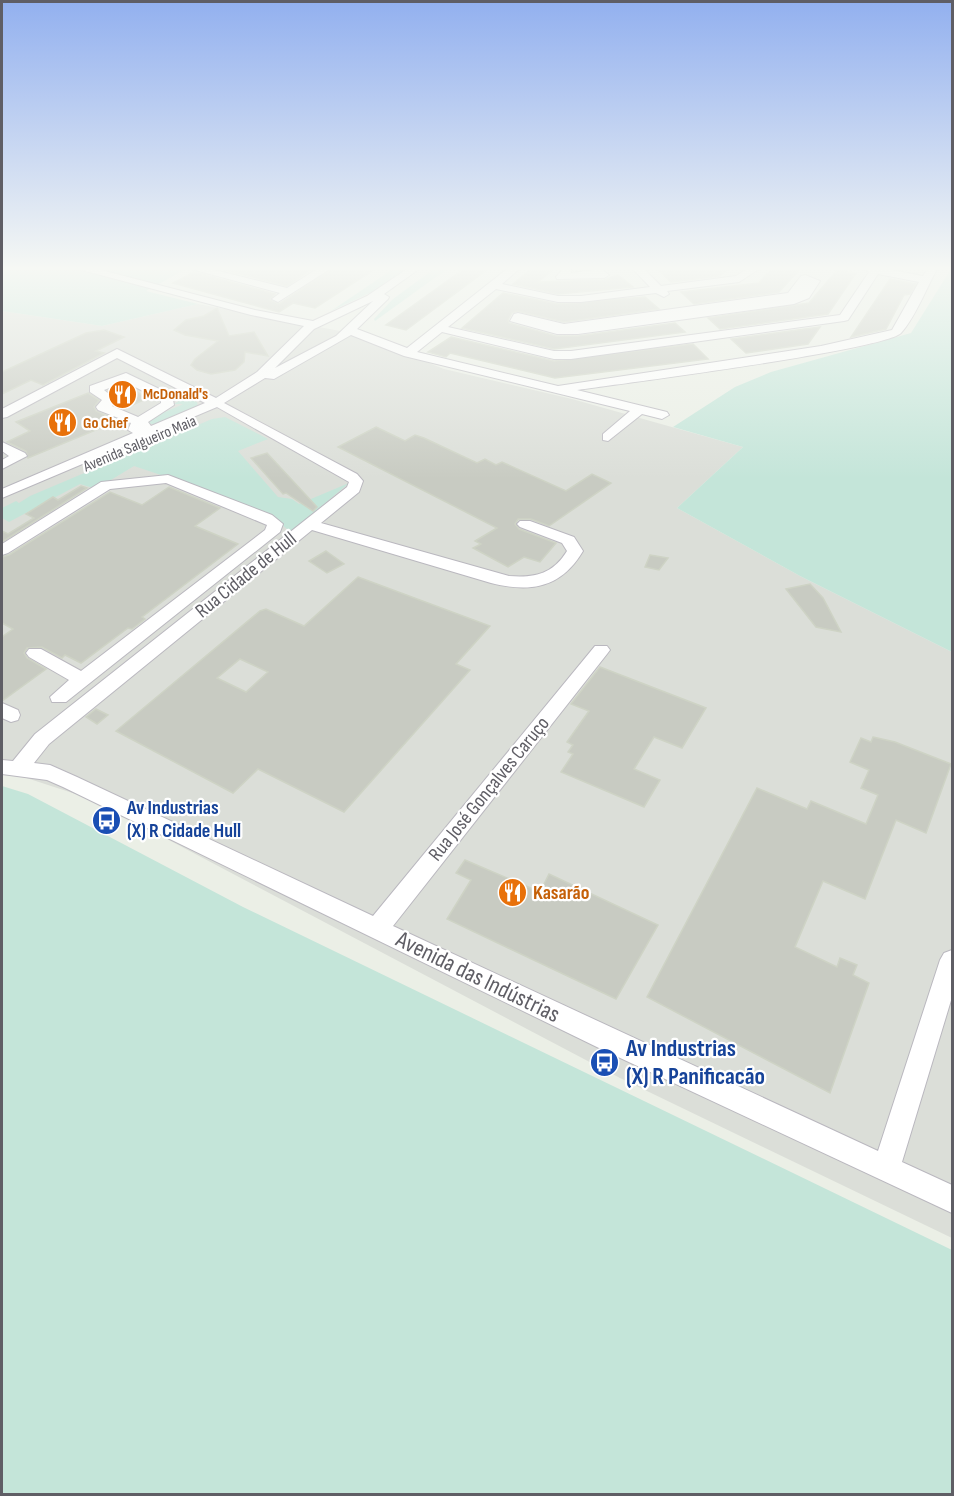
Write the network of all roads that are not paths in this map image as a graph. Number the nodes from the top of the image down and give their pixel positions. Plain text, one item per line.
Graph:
1 (299, 339) edge
2 (315, 339) edge
3 (369, 339) edge
4 (425, 339) edge
5 (485, 339) edge
6 (686, 339) edge
7 (709, 339) edge
8 (878, 339) edge
9 (337, 340) junction
10 (380, 344) junction
11 (408, 352) junction
12 (734, 362) junction
13 (747, 372) dead end
14 (126, 377) junction
15 (555, 390) junction
16 (219, 405) junction
17 (103, 407) junction
18 (639, 410) junction
19 (2, 414) edge
20 (662, 415) dead end
21 (167, 425) junction
22 (140, 429) junction
23 (608, 437) dead end
24 (2, 446) edge
25 (2, 465) edge
26 (2, 486) edge
27 (2, 494) edge
28 (2, 504) edge
29 (525, 524) dead end
30 (310, 525) junction
31 (2, 550) edge
32 (600, 650) dead end
33 (35, 653) dead end
34 (82, 679) junction
35 (59, 697) dead end
36 (10, 767) edge
37 (377, 928) junction
38 (952, 960) edge
39 (887, 1167) junction
40 (952, 1199) edge

1 - 16 street, Avenida Salgueiro Maia
2 - 9 street
3 - 10 street
4 - 11 street
5 - 6 street
7 - 12 street
8 - 12 street
9 - 10 street
9 - 16 street, Avenida Salgueiro Maia
10 - 11 street
11 - 15 street
12 - 13 street
12 - 15 street
14 - 17 street
14 - 17 street
14 - 22 street
15 - 18 street
16 - 19 street
16 - 21 street, Avenida Salgueiro Maia
16 - 28 street, Avenida Salgueiro Maia
16 - 30 street, Rua Cidade de Hull
17 - 22 street
18 - 20 street
18 - 23 street
21 - 22 street
21 - 27 street, Avenida Salgueiro Maia
22 - 26 street
24 - 25 street
29 - 30 street
30 - 36 street, Rua Cidade de Hull
31 - 34 street
32 - 37 street, Rua José Gonçalves Caruço
33 - 34 street
34 - 35 street
36 - 37 street, Avenida das Indústrias
37 - 39 street, Avenida das Indústrias
38 - 39 street
39 - 40 street, Avenida das Indústrias

